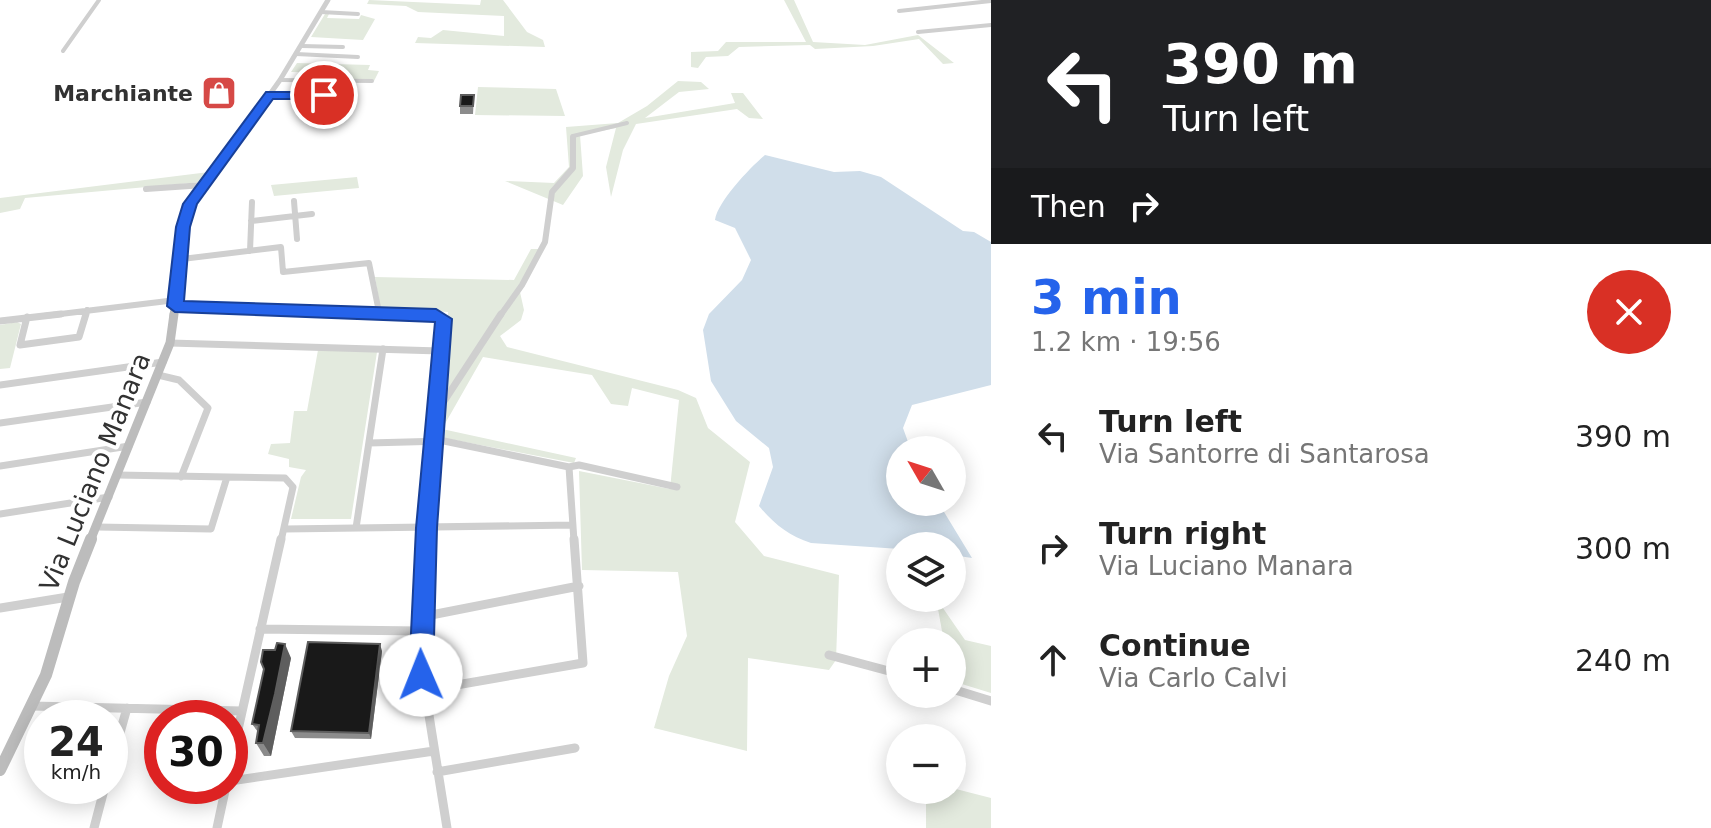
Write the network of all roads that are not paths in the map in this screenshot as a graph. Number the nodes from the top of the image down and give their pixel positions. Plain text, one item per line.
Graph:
1 (99, 0) edge
2 (328, 0) edge
3 (991, 1) edge
4 (899, 11) dead end
5 (321, 12) junction
6 (358, 14) dead end
7 (991, 25) edge
8 (918, 32) dead end
9 (302, 46) junction
10 (343, 47) dead end
11 (63, 51) dead end
12 (296, 54) junction
13 (358, 57) dead end
14 (280, 80) junction
15 (372, 81) dead end
16 (270, 95) junction
17 (324, 95) dead end
18 (627, 123) dead end
19 (204, 185) junction
20 (146, 189) dead end
21 (294, 201) dead end
22 (252, 202) dead end
23 (187, 210) joint
24 (312, 214) dead end
25 (295, 216) junction
26 (251, 221) junction
27 (297, 239) dead end
28 (250, 251) junction
29 (182, 259) junction
30 (176, 303) junction
31 (87, 310) junction
32 (379, 312) junction
33 (27, 317) junction
34 (0, 321) edge
35 (170, 343) junction
36 (383, 349) junction
37 (440, 351) junction
38 (163, 362) junction
39 (158, 375) junction
40 (0, 385) edge
41 (147, 402) junction
42 (434, 417) junction
43 (0, 423) edge
44 (369, 443) junction
45 (434, 443) junction
46 (129, 446) junction
47 (0, 466) edge
48 (569, 467) junction
49 (117, 475) junction
50 (181, 477) junction
51 (227, 477) junction
52 (677, 487) dead end
53 (109, 497) junction
54 (0, 514) edge
55 (573, 525) junction
56 (97, 527) junction
57 (356, 528) junction
58 (426, 528) junction
59 (285, 529) junction
60 (579, 586) junction
61 (68, 597) junction
62 (0, 608) edge
63 (421, 617) junction
64 (260, 629) junction
65 (420, 631) junction
66 (829, 655) dead end
67 (886, 670) edge
68 (422, 691) junction
69 (966, 693) edge
70 (35, 700) edge
71 (244, 700) edge
72 (991, 701) edge
73 (24, 722) edge
74 (575, 748) dead end
75 (434, 751) junction
76 (0, 770) edge
77 (437, 772) junction
78 (248, 778) edge
79 (100, 804) edge
80 (222, 804) edge
81 (94, 828) edge
82 (217, 828) edge
83 (447, 828) edge

1 - 11 street
2 - 5 street, Via Luciano Manara
3 - 4 street
5 - 6 street
5 - 9 street, Via Luciano Manara
7 - 8 street
9 - 10 street
9 - 12 street, Via Luciano Manara
12 - 13 street
12 - 14 street, Via Luciano Manara
14 - 15 street
14 - 16 street, Via Luciano Manara
16 - 17 street
16 - 19 street, Via Luciano Manara
18 - 42 street
19 - 20 street
19 - 23 street, Via Luciano Manara
21 - 25 street
22 - 26 street
23 - 29 main road, Via Luciano Manara
24 - 25 street
25 - 26 street
25 - 27 street
26 - 28 street
28 - 29 street
28 - 32 street
29 - 30 main road, Via Luciano Manara
30 - 31 street
30 - 32 street
30 - 35 main road, Via Luciano Manara
31 - 33 street
31 - 33 street
32 - 37 street
33 - 34 street
35 - 36 street
35 - 38 main road, Via Luciano Manara
36 - 37 street
36 - 44 street
37 - 42 street
38 - 39 main road, Via Luciano Manara
38 - 40 street
39 - 41 main road, Via Luciano Manara
39 - 50 street
41 - 43 street
41 - 46 main road, Via Luciano Manara
42 - 45 street
44 - 45 street
44 - 57 street
45 - 48 street
45 - 58 street
46 - 47 street
46 - 49 main road, Via Luciano Manara
48 - 52 street
48 - 55 street
49 - 50 street
49 - 53 main road, Via Luciano Manara
50 - 51 street
51 - 56 street
51 - 59 street
53 - 54 street
53 - 56 main road, Via Luciano Manara
55 - 58 street
55 - 60 street
56 - 61 main road, Via Luciano Manara
57 - 58 street
57 - 59 street
58 - 63 street
59 - 64 street
60 - 63 street
60 - 68 street
61 - 62 street
61 - 70 main road, Via Luciano Manara
63 - 65 street
64 - 65 street
64 - 71 street
65 - 68 street
66 - 67 street
68 - 75 street
69 - 72 street
73 - 76 main road, Via Luciano Manara
74 - 77 street
75 - 77 street
75 - 78 street
77 - 83 street
79 - 81 street
80 - 82 street

